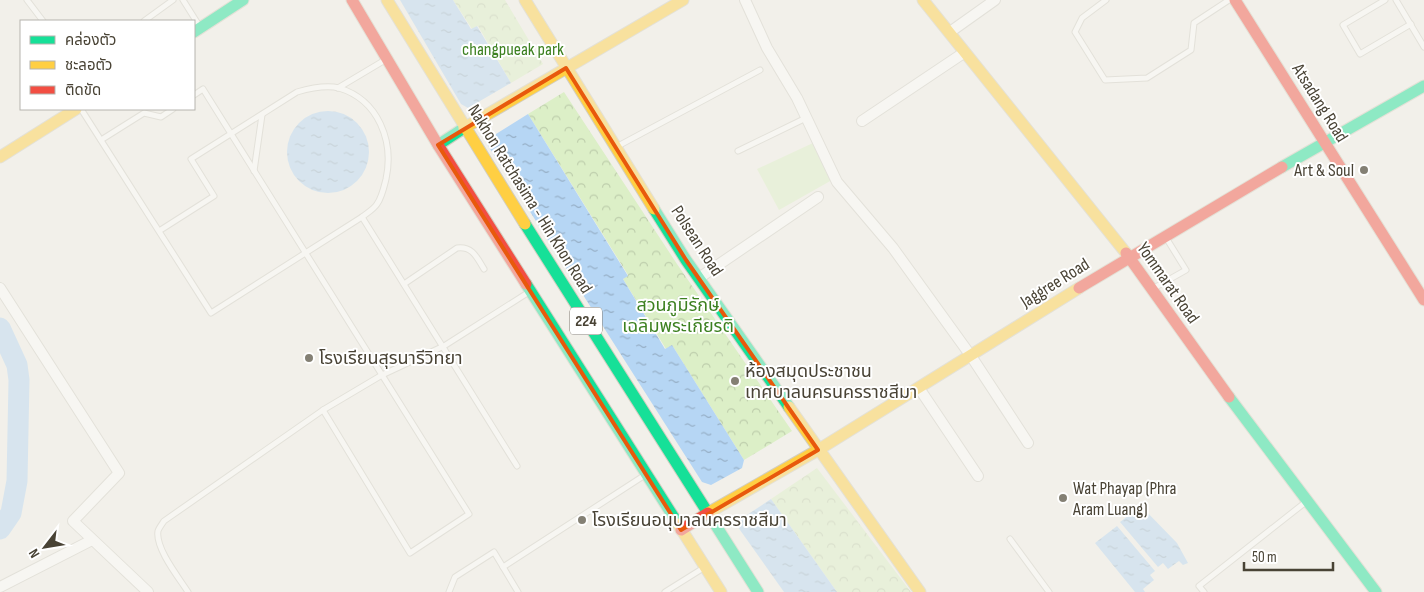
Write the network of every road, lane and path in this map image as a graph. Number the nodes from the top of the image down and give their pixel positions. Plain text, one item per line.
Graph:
1 (27, 0) edge
2 (172, 0) edge
3 (183, 0) edge
4 (243, 0) edge
5 (352, 0) edge
6 (387, 0) edge
7 (525, 0) edge
8 (683, 0) edge
9 (745, 0) edge
10 (923, 0) edge
11 (996, 0) edge
12 (1106, 0) edge
13 (1229, 0) edge
14 (1235, 0) edge
15 (1385, 0) edge
16 (1396, 0) edge
17 (42, 20) edge
18 (145, 20) edge
19 (192, 20) edge
20 (1411, 24) junction
21 (197, 30) edge
22 (950, 32) junction
23 (1424, 47) edge
24 (965, 52) junction
25 (388, 58) junction
26 (566, 68) junction
27 (760, 70) dead end
28 (1424, 86) edge
29 (338, 88) junction
30 (195, 94) edge
31 (74, 110) edge
32 (82, 110) edge
33 (171, 110) edge
34 (262, 116) junction
35 (806, 118) junction
36 (862, 120) dead end
37 (464, 128) junction
38 (230, 134) junction
39 (101, 140) junction
40 (1324, 142) junction
41 (438, 145) junction
42 (615, 147) junction
43 (738, 151) dead end
44 (2, 153) edge
45 (254, 172) junction
46 (818, 197) dead end
47 (362, 217) junction
48 (159, 231) junction
49 (1164, 236) junction
50 (306, 254) junction
51 (1129, 257) junction
52 (484, 270) dead end
53 (699, 278) junction
54 (404, 284) junction
55 (0, 288) edge
56 (532, 290) junction
57 (1151, 290) junction
58 (1424, 300) edge
59 (444, 346) junction
60 (971, 356) junction
61 (382, 375) junction
62 (919, 388) junction
63 (323, 410) junction
64 (1028, 443) dead end
65 (818, 450) junction
66 (517, 466) dead end
67 (646, 475) junction
68 (978, 476) dead end
69 (1308, 501) junction
70 (708, 514) junction
71 (682, 530) junction
72 (1010, 538) dead end
73 (92, 540) junction
74 (503, 567) junction
75 (705, 567) junction
76 (0, 587) edge
77 (148, 592) edge
78 (188, 592) edge
79 (449, 592) edge
80 (518, 592) edge
81 (665, 592) edge
82 (721, 592) edge
83 (758, 592) edge
84 (920, 592) edge
85 (1049, 592) edge
86 (1204, 592) edge
87 (1376, 592) edge

1 - 17 lane
2 - 18 lane
3 - 19 lane
4 - 21 street
5 - 25 street, 224
6 - 37 street, Nakhon Ratchasima - Hin Khon Road / 224
7 - 26 street, Polsean Road
8 - 26 street
9 - 35 street
10 - 22 street, Yommarat Road
11 - 22 street
12 - 13 lane
14 - 40 street, Atsadang Road
15 - 20 lane
16 - 20 lane
20 - 23 lane
22 - 24 street, Yommarat Road
24 - 36 street
24 - 51 street, Yommarat Road
25 - 29 lane
25 - 41 street, 224
26 - 37 street
26 - 42 street, Polsean Road
27 - 42 lane
28 - 40 street, Jaggree Road
29 - 34 lane
29 - 47 lane
30 - 38 lane
31 - 44 street
32 - 39 lane
33 - 39 lane
34 - 38 lane
34 - 45 lane
35 - 43 lane
35 - 60 street
37 - 41 street
37 - 70 street, Nakhon Ratchasima - Hin Khon Road / 224
38 - 45 lane
38 - 48 lane
39 - 48 lane
40 - 49 street, Jaggree Road
40 - 58 street, Atsadang Road
41 - 56 street, 224
42 - 53 street, Polsean Road
45 - 50 lane
46 - 53 street
47 - 50 lane
47 - 54 lane
48 - 50 lane
49 - 51 street, Jaggree Road
49 - 57 lane
50 - 61 lane
51 - 57 street, Yommarat Road
51 - 60 street, Jaggree Road
52 - 54 lane
53 - 65 street, Polsean Road
54 - 59 lane
55 - 73 street
56 - 59 lane
56 - 67 street, 224
57 - 69 street, Yommarat Road
59 - 61 lane
59 - 66 lane
60 - 62 street, Jaggree Road
60 - 64 street
61 - 63 lane
61 - 63 lane
62 - 65 street, Jaggree Road
62 - 68 street
63 - 78 lane
65 - 70 street, Jaggree Road
65 - 84 street, Polsean Road
67 - 71 street, 224
67 - 74 lane
69 - 86 lane
69 - 87 street, Yommarat Road
70 - 71 street, Jaggree Road
70 - 83 street, Nakhon Ratchasima - Hin Khon Road / 224
71 - 75 street, 224
72 - 85 lane
73 - 76 street
73 - 77 street
74 - 79 lane
74 - 80 lane
75 - 81 lane
75 - 82 street, 224

